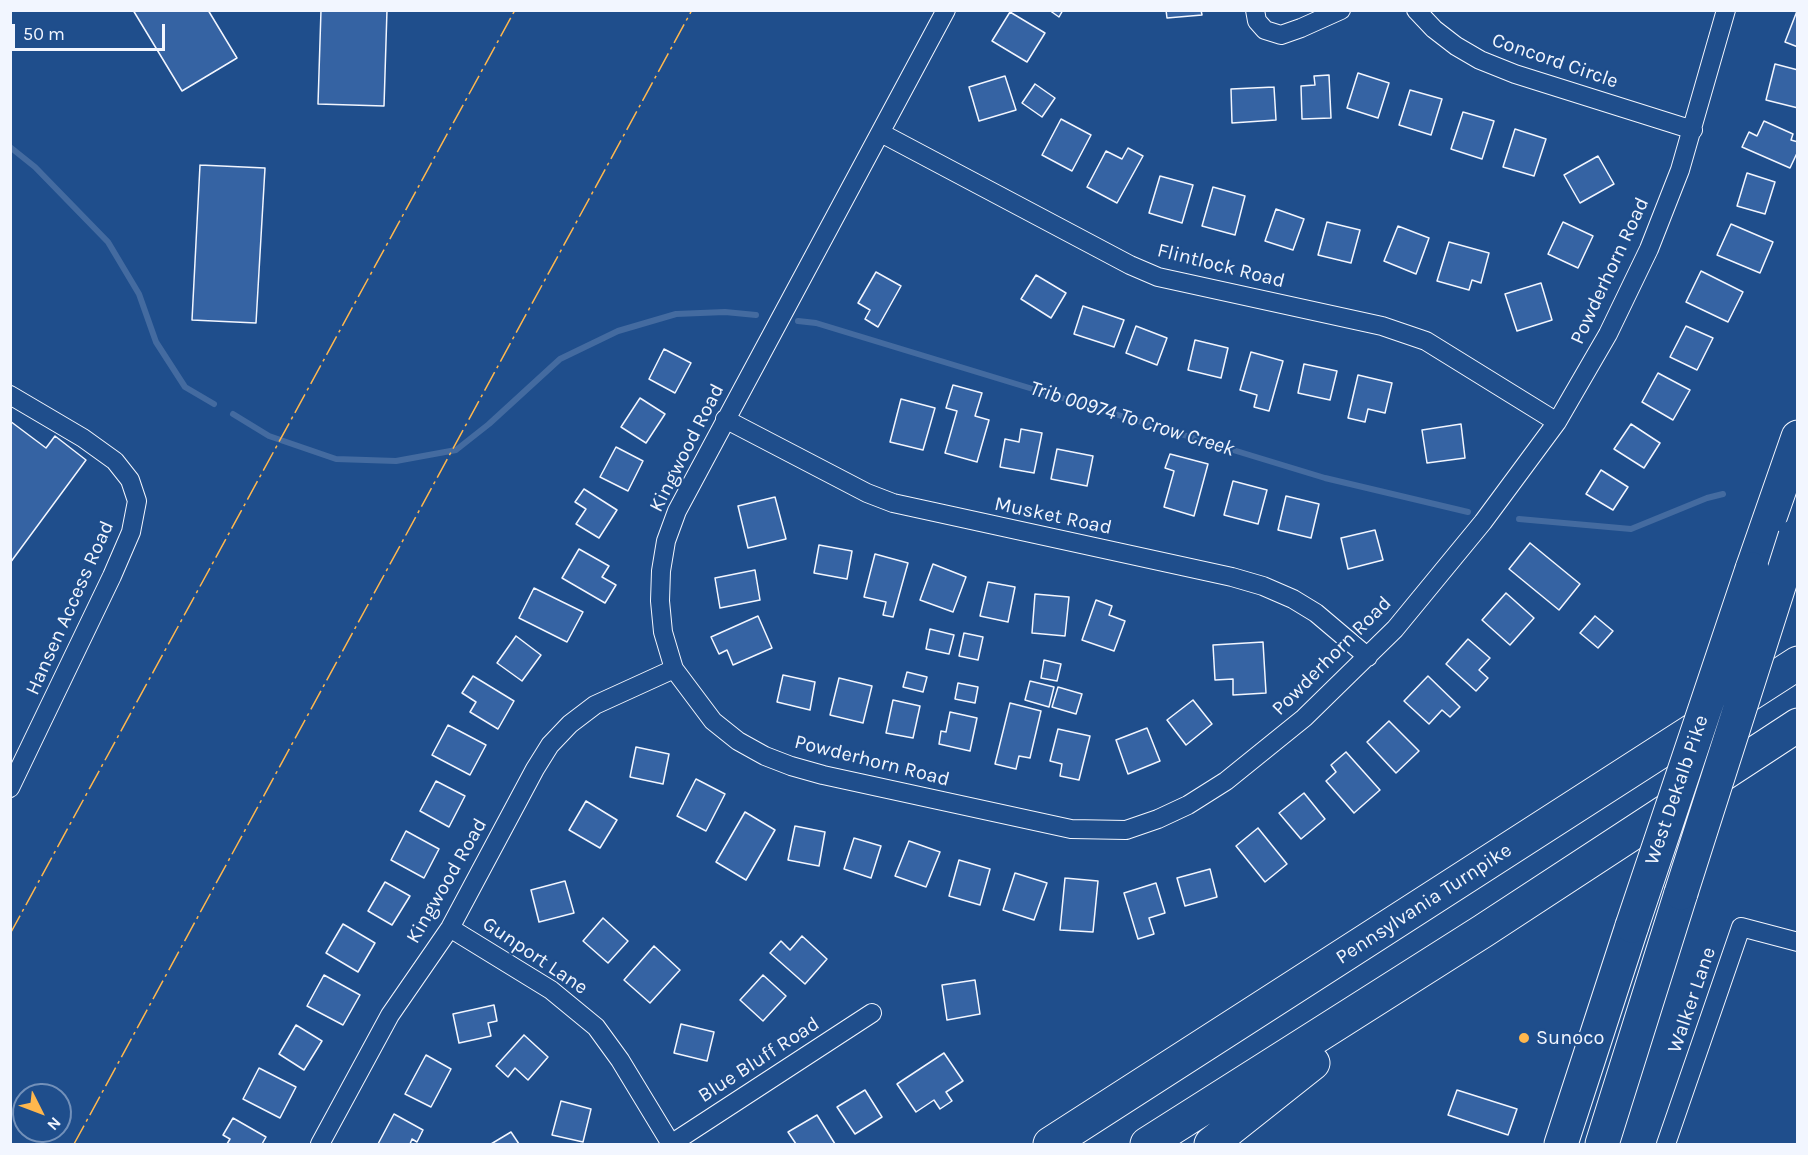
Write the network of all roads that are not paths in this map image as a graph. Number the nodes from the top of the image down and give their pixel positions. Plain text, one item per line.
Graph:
1 (946, 10) edge
2 (1255, 10) edge
3 (1341, 10) edge
4 (1416, 10) edge
5 (1726, 10) edge
6 (1693, 130) junction
7 (880, 133) junction
8 (10, 395) edge
9 (725, 419) junction
10 (1557, 423) junction
11 (1797, 437) edge
12 (1796, 533) edge
13 (1368, 657) junction
14 (1797, 663) edge
15 (674, 669) junction
16 (1797, 725) edge
17 (10, 788) edge
18 (450, 928) junction
19 (1483, 931) junction
20 (1797, 942) edge
21 (872, 1013) dead end
22 (320, 1144) edge
23 (671, 1144) edge
24 (1050, 1144) edge
25 (1147, 1144) edge
26 (1211, 1144) edge
27 (1562, 1144) edge
28 (1602, 1144) edge
29 (1666, 1144) edge

1 - 7 street, Kingwood Road
2 - 3 street
4 - 6 street, Concord Circle
5 - 6 street, Powderhorn Road
6 - 10 street, Powderhorn Road
7 - 9 street, Kingwood Road
7 - 10 street, Flintlock Road
8 - 17 street, Hansen Access Road
9 - 13 street, Musket Road
9 - 15 street, Kingwood Road
10 - 13 street, Powderhorn Road
11 - 27 highway, West Dekalb Pike, bridge
12 - 28 highway, West Dekalb Pike, bridge
13 - 15 street, Powderhorn Road
14 - 24 highway, Pennsylvania Turnpike
15 - 18 street, Kingwood Road
16 - 19 highway
18 - 22 street, Kingwood Road
18 - 23 street, Gunport Lane
19 - 25 highway
19 - 26 highway
20 - 29 street, Walker Lane
21 - 23 street, Blue Bluff Road

